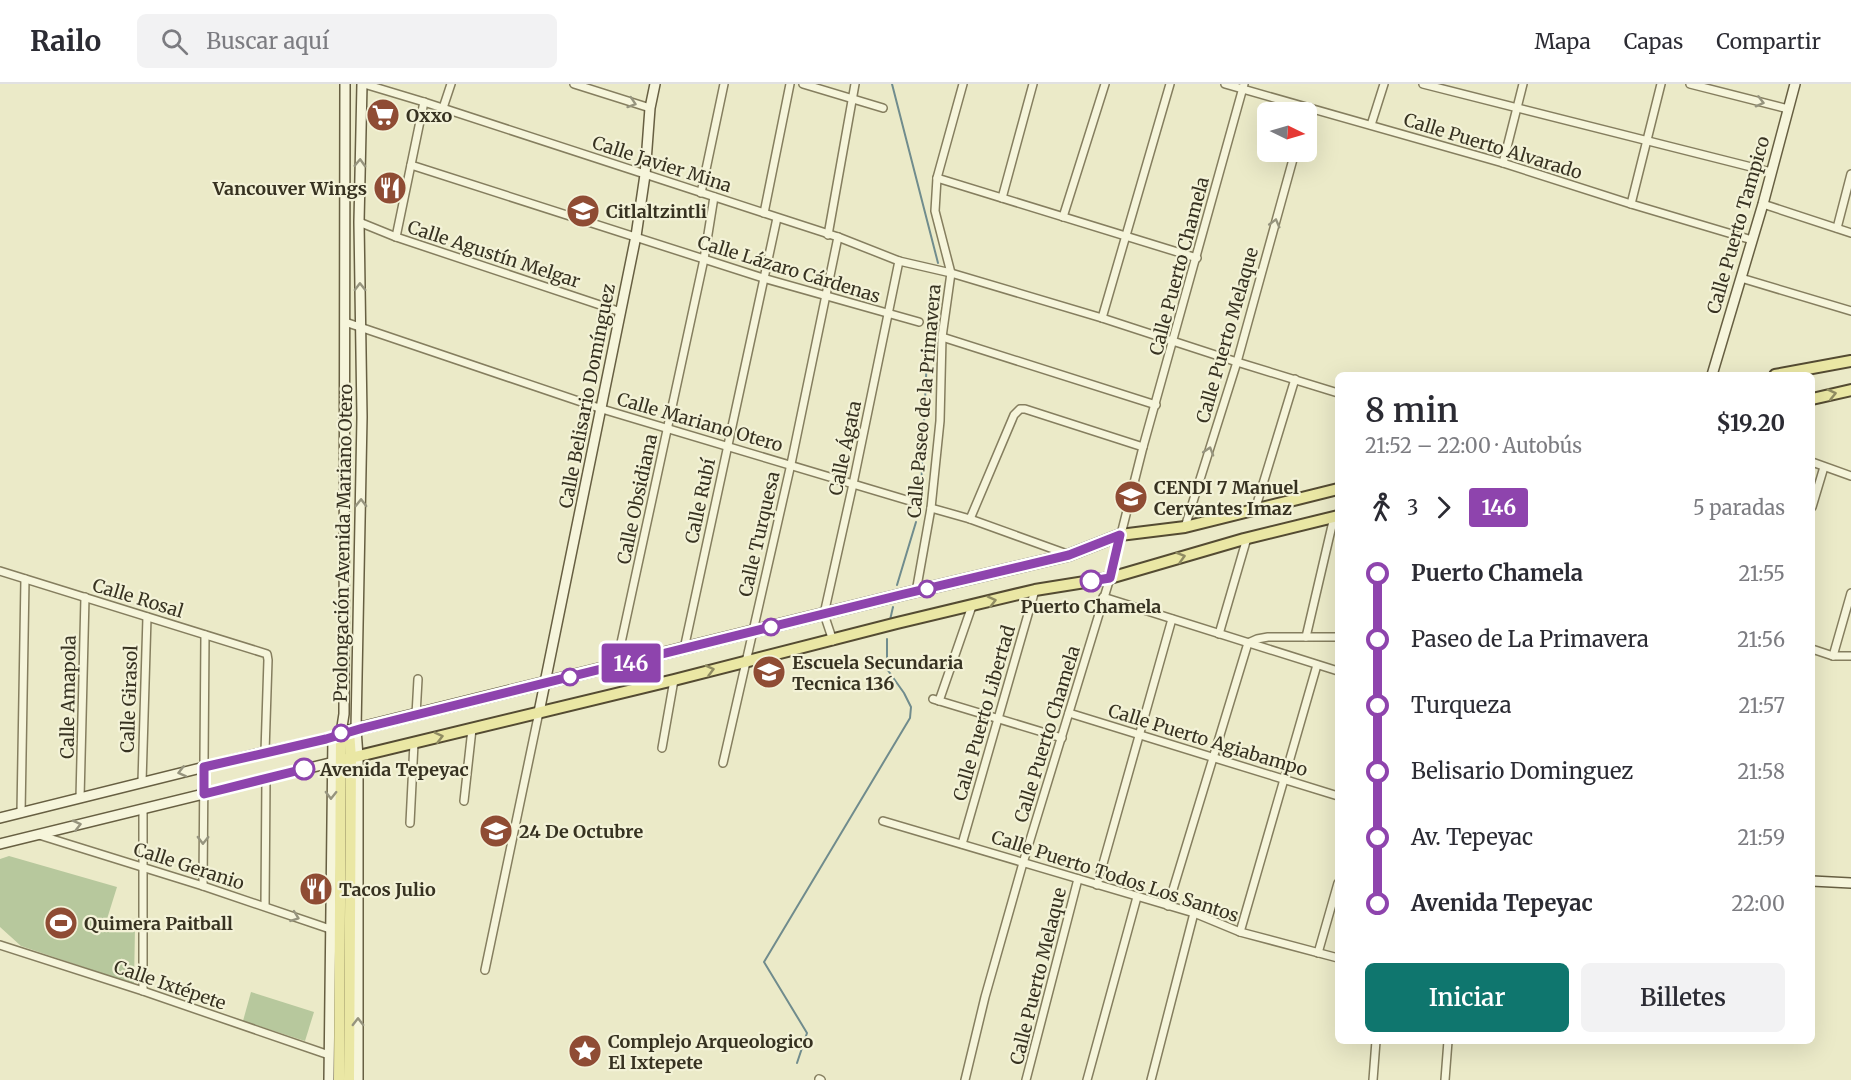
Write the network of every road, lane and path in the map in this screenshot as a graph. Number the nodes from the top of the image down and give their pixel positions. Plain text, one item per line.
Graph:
1 (345, 84) edge
2 (363, 84) edge
3 (451, 84) edge
4 (574, 84) edge
5 (655, 84) edge
6 (724, 84) edge
7 (790, 84) edge
8 (803, 84) edge
9 (855, 84) edge
10 (963, 84) edge
11 (1033, 84) edge
12 (1105, 84) edge
13 (1170, 84) edge
14 (1225, 84) edge
15 (1384, 84) edge
16 (1423, 84) edge
17 (1522, 84) edge
18 (1661, 84) edge
19 (1690, 84) edge
20 (1795, 84) edge
21 (1244, 87) edge
22 (852, 98) junction
23 (424, 102) junction
24 (1285, 102) edge
25 (1516, 107) junction
26 (443, 108) junction
27 (650, 108) junction
28 (883, 108) dead end
29 (1788, 109) junction
30 (1317, 112) edge
31 (1371, 125) junction
32 (1646, 140) junction
33 (1292, 162) edge
34 (1503, 163) junction
35 (411, 165) junction
36 (1771, 172) junction
37 (1851, 174) edge
38 (645, 175) junction
39 (937, 178) junction
40 (701, 193) junction
41 (714, 197) junction
42 (1002, 198) junction
43 (1631, 204) junction
44 (1762, 204) junction
45 (764, 213) junction
46 (1063, 217) junction
47 (777, 218) junction
48 (358, 222) junction
49 (1837, 228) junction
50 (1851, 233) edge
51 (828, 235) junction
52 (1126, 236) junction
53 (396, 237) junction
54 (636, 237) junction
55 (838, 237) junction
56 (1752, 240) junction
57 (1197, 258) junction
58 (704, 259) junction
59 (899, 261) junction
60 (951, 273) junction
61 (763, 278) junction
62 (1741, 278) junction
63 (825, 296) junction
64 (1851, 311) edge
65 (621, 312) junction
66 (889, 315) junction
67 (1102, 318) junction
68 (345, 322) junction
69 (919, 322) dead end
70 (360, 328) junction
71 (942, 337) junction
72 (1174, 341) junction
73 (1851, 361) edge
74 (1237, 363) junction
75 (1713, 372) edge
76 (1790, 372) edge
77 (1295, 379) junction
78 (1851, 390) edge
79 (1335, 392) edge
80 (1815, 398) edge
81 (1156, 405) junction
82 (602, 409) junction
83 (667, 429) junction
84 (728, 446) junction
85 (1143, 447) junction
86 (1815, 463) edge
87 (791, 464) junction
88 (1824, 466) junction
89 (1851, 476) edge
90 (853, 484) junction
91 (1335, 490) edge
92 (1815, 497) edge
93 (910, 501) dead end
94 (930, 508) junction
95 (1255, 510) junction
96 (1335, 516) edge
97 (970, 519) junction
98 (1335, 520) edge
99 (1185, 527) junction
100 (1120, 535) junction
101 (1247, 538) junction
102 (1069, 555) junction
103 (0, 571) edge
104 (1110, 578) junction
105 (25, 579) junction
106 (1035, 590) junction
107 (916, 592) junction
108 (1851, 593) edge
109 (85, 597) junction
110 (1103, 597) junction
111 (972, 606) junction
112 (824, 614) junction
113 (147, 616) junction
114 (1172, 619) junction
115 (753, 632) junction
116 (1220, 634) junction
117 (205, 635) junction
118 (1306, 637) junction
119 (1335, 637) edge
120 (833, 641) junction
121 (1248, 643) junction
122 (684, 649) junction
123 (1815, 650) edge
124 (1833, 656) junction
125 (1851, 656) edge
126 (746, 661) junction
127 (1317, 665) junction
128 (616, 666) junction
129 (1335, 670) edge
130 (418, 679) dead end
131 (674, 680) junction
132 (545, 683) junction
133 (539, 712) junction
134 (1070, 713) junction
135 (416, 715) junction
136 (999, 720) junction
137 (472, 729) junction
138 (345, 733) junction
139 (1139, 734) junction
140 (1062, 738) junction
141 (414, 743) junction
142 (662, 748) dead end
143 (265, 752) junction
144 (1214, 757) junction
145 (346, 760) junction
146 (723, 763) dead end
147 (204, 767) junction
148 (266, 779) junction
149 (1284, 779) junction
150 (142, 782) junction
151 (204, 794) junction
152 (1335, 795) edge
153 (80, 798) junction
154 (464, 801) dead end
155 (143, 809) junction
156 (21, 813) junction
157 (0, 818) edge
158 (883, 821) dead end
159 (410, 823) dead end
160 (39, 834) junction
161 (0, 844) edge
162 (962, 844) junction
163 (1023, 863) junction
164 (143, 867) junction
165 (1078, 879) junction
166 (1815, 882) edge
167 (1851, 883) edge
168 (1097, 885) junction
169 (203, 886) junction
170 (1335, 894) edge
171 (1137, 897) junction
172 (265, 906) junction
173 (1168, 906) junction
174 (1194, 913) junction
175 (330, 929) junction
176 (1240, 932) junction
177 (0, 945) edge
178 (1318, 953) junction
179 (1335, 957) edge
180 (485, 970) dead end
181 (143, 991) junction
182 (1376, 1044) edge
183 (1448, 1044) edge
184 (329, 1055) junction
185 (328, 1080) edge
186 (339, 1080) edge
187 (349, 1080) edge
188 (358, 1080) edge
189 (965, 1080) edge
190 (1026, 1080) edge
191 (1087, 1080) edge
192 (1151, 1080) edge
193 (1373, 1080) edge
194 (1445, 1080) edge

1 - 68 street, Prolongación Avenida Mariano Otero
2 - 23 street, Calle Javier Mina
48 -> 2 street, Prolongación Avenida Mariano Otero
3 - 26 street
4 -> 27 street
5 - 27 street, Calle Belisario Domínguez
6 - 40 street
7 - 45 street
8 - 22 street
9 - 22 street
10 - 39 street, Calle Paseo de la Primavera
11 - 42 street
12 - 46 street
13 - 52 street
14 - 21 street, Calle Puerto Alvarado
15 - 31 street
16 - 25 street
17 - 25 street
18 - 32 street
19 -> 29 street
20 - 29 street, Calle Puerto Tampico
21 - 24 street, Calle Puerto Alvarado
21 - 57 street, Calle Puerto Chamela
22 - 28 street
22 - 51 street
23 - 26 street, Calle Javier Mina
23 - 35 street
25 - 32 street
25 - 34 street
26 - 38 street, Calle Javier Mina
27 - 38 street, Calle Belisario Domínguez
29 - 36 street, Calle Puerto Tampico
30 - 31 street, Calle Puerto Alvarado
31 - 34 street, Calle Puerto Alvarado
32 - 36 street
32 - 43 street
74 -> 33 street, Calle Puerto Melaque
34 - 43 street, Calle Puerto Alvarado
35 - 53 street
35 - 54 street, Calle Lázaro Cárdenas
36 - 44 street, Calle Puerto Tampico
37 - 49 street
38 - 40 street, Calle Javier Mina
38 - 54 street, Calle Belisario Domínguez
39 - 42 street
39 - 60 street, Calle Paseo de la Primavera
40 - 41 street, Calle Javier Mina
41 - 45 street, Calle Javier Mina
41 - 58 street, Calle Obsidiana
42 - 46 street
43 - 56 street, Calle Puerto Alvarado
44 - 49 street
44 - 56 street, Calle Puerto Tampico
45 - 47 street, Calle Javier Mina
46 - 52 street
47 - 51 street, Calle Javier Mina
47 - 61 street, Calle Rubí
48 - 53 street, Calle Agustín Melgar
70 -> 48 street, Prolongación Avenida Mariano Otero
49 - 50 street
51 - 55 street, Calle Javier Mina
52 - 57 street
52 - 67 street
53 - 65 street, Calle Agustín Melgar
54 - 58 street, Calle Lázaro Cárdenas
54 - 65 street, Calle Belisario Domínguez
55 - 59 street, Calle Javier Mina
55 - 63 street, Calle Turquesa
56 - 62 street, Calle Puerto Tampico
57 - 72 street, Calle Puerto Chamela
58 - 61 street, Calle Lázaro Cárdenas
58 - 83 street, Calle Obsidiana
59 - 60 street, Calle Javier Mina
59 - 66 street, Calle Ágata
60 - 67 street, Calle Javier Mina
60 - 71 street, Calle Paseo de la Primavera
61 - 63 street, Calle Lázaro Cárdenas
61 - 84 street, Calle Rubí
62 - 64 street
62 - 75 street, Calle Puerto Tampico
63 - 66 street, Calle Lázaro Cárdenas
63 - 87 street, Calle Turquesa
65 - 82 street, Calle Belisario Domínguez
66 - 69 street, Calle Lázaro Cárdenas
66 - 90 street, Calle Ágata
67 - 72 street, Calle Javier Mina
68 - 70 street, Calle Mariano Otero
68 - 138 street, Prolongación Avenida Mariano Otero
70 - 82 street, Calle Mariano Otero
138 -> 70 street, Prolongación Avenida Mariano Otero
71 - 81 street
71 - 94 street, Calle Paseo de la Primavera
72 - 74 street, Calle Javier Mina
72 - 81 street, Calle Puerto Chamela
73 - 76 main road
74 - 77 street, Calle Javier Mina
99 -> 74 street, Calle Puerto Melaque
77 - 79 street, Calle Javier Mina
77 - 95 street
80 -> 78 main road
81 - 85 street, Calle Puerto Chamela
82 - 83 street, Calle Mariano Otero
82 - 132 street, Calle Belisario Domínguez
83 - 84 street, Calle Mariano Otero
83 - 128 street, Calle Obsidiana
84 - 87 street, Calle Mariano Otero
84 - 122 street, Calle Rubí
85 - 97 street
85 - 100 street, Calle Puerto Chamela
86 - 88 street
87 - 90 street, Calle Mariano Otero
87 - 115 street, Calle Turquesa
88 - 89 street
88 - 92 street
90 - 93 street, Calle Mariano Otero
90 - 112 street, Calle Ágata
91 - 95 main road
94 - 97 street
94 - 107 street, Calle Paseo de la Primavera
95 - 99 main road
96 - 101 main road
97 - 102 street
98 - 118 street
99 - 100 main road
100 - 102 main road
100 - 104 street, Calle Puerto Chamela
104 -> 101 main road
101 - 116 street
102 - 107 main road
103 - 105 street, Calle Rosal
104 - 106 main road
104 - 110 street, Calle Puerto Chamela
105 - 109 street, Calle Rosal
105 - 156 street
111 -> 106 main road
106 - 136 street, Calle Puerto Libertad
107 - 112 main road
108 - 124 street
109 - 113 street, Calle Rosal
109 - 153 street, Calle Amapola
110 - 114 street
110 - 134 street, Calle Puerto Chamela
111 - 120 main road
111 - 136 street
112 - 115 main road
112 - 120 street
113 - 117 street, Calle Rosal
113 - 150 street, Calle Girasol
114 - 116 street
114 - 139 street, Calle Puerto Melaque
115 - 122 main road
115 - 126 street, Calle Turquesa
116 - 121 street
117 - 143 street, Calle Rosal
117 - 147 street
118 - 119 street
118 - 121 street
120 - 126 main road
121 - 127 street
121 - 144 street
122 - 128 main road
123 - 124 street
124 - 125 street
131 -> 126 main road
126 - 146 street, Calle Turquesa
127 - 129 street
127 - 149 street
128 - 132 main road
130 - 135 street
131 - 133 main road
131 - 142 street
132 - 133 street, Calle Belisario Domínguez
132 - 135 main road
133 - 137 main road
133 - 180 street
134 - 139 street, Calle Puerto Agiabampo
134 - 140 street, Calle Puerto Chamela
135 - 138 main road
136 - 140 street
136 - 162 street, Calle Puerto Libertad
141 -> 137 main road
137 - 154 street
138 - 143 street
138 - 145 main road, Prolongación Avenida Mariano Otero
138 - 145 street, Prolongación Avenida Mariano Otero
139 - 144 street, Calle Puerto Agiabampo
139 - 168 street, Calle Puerto Melaque
140 - 163 street, Calle Puerto Chamela
141 - 145 main road
141 - 159 street
143 - 147 street
144 - 149 street, Calle Puerto Agiabampo
144 - 173 street
145 - 148 street
145 -> 175 street, Prolongación Avenida Mariano Otero
145 - 186 main road, Prolongación Avenida Mariano Otero
145 - 187 main road, Prolongación Avenida Mariano Otero
188 -> 145 street, Prolongación Avenida Mariano Otero
147 -> 150 street
147 - 151 street
148 - 151 street
148 - 172 street
149 - 152 street, Calle Puerto Agiabampo
149 - 176 street
150 - 153 street
151 - 155 street
151 -> 169 street
153 - 156 street
160 -> 155 street
155 - 164 street
156 - 157 street
158 - 162 street, Calle Puerto Todos Los Santos
160 - 161 street
160 - 164 street, Calle Geranio
162 - 163 street, Calle Puerto Todos Los Santos
163 - 165 street, Calle Puerto Todos Los Santos
163 - 189 street, Calle Puerto Chamela
164 - 169 street, Calle Geranio
164 - 181 street
165 - 168 street, Calle Puerto Todos Los Santos
165 - 190 street, Calle Puerto Melaque
166 - 167 street
168 - 171 street, Calle Puerto Todos Los Santos
169 - 172 street, Calle Geranio
170 - 178 street
171 - 173 street, Calle Puerto Todos Los Santos
171 - 191 street
172 -> 175 street, Calle Geranio
173 - 174 street, Calle Puerto Todos Los Santos
174 - 176 street, Calle Puerto Todos Los Santos
174 - 192 street
175 - 184 street, Prolongación Avenida Mariano Otero
176 - 178 street, Calle Puerto Todos Los Santos
177 - 181 street, Calle Ixtépete
178 - 179 street, Calle Puerto Todos Los Santos
181 - 184 street, Calle Ixtépete
182 - 193 street
183 - 194 street
184 - 185 street, Prolongación Avenida Mariano Otero

